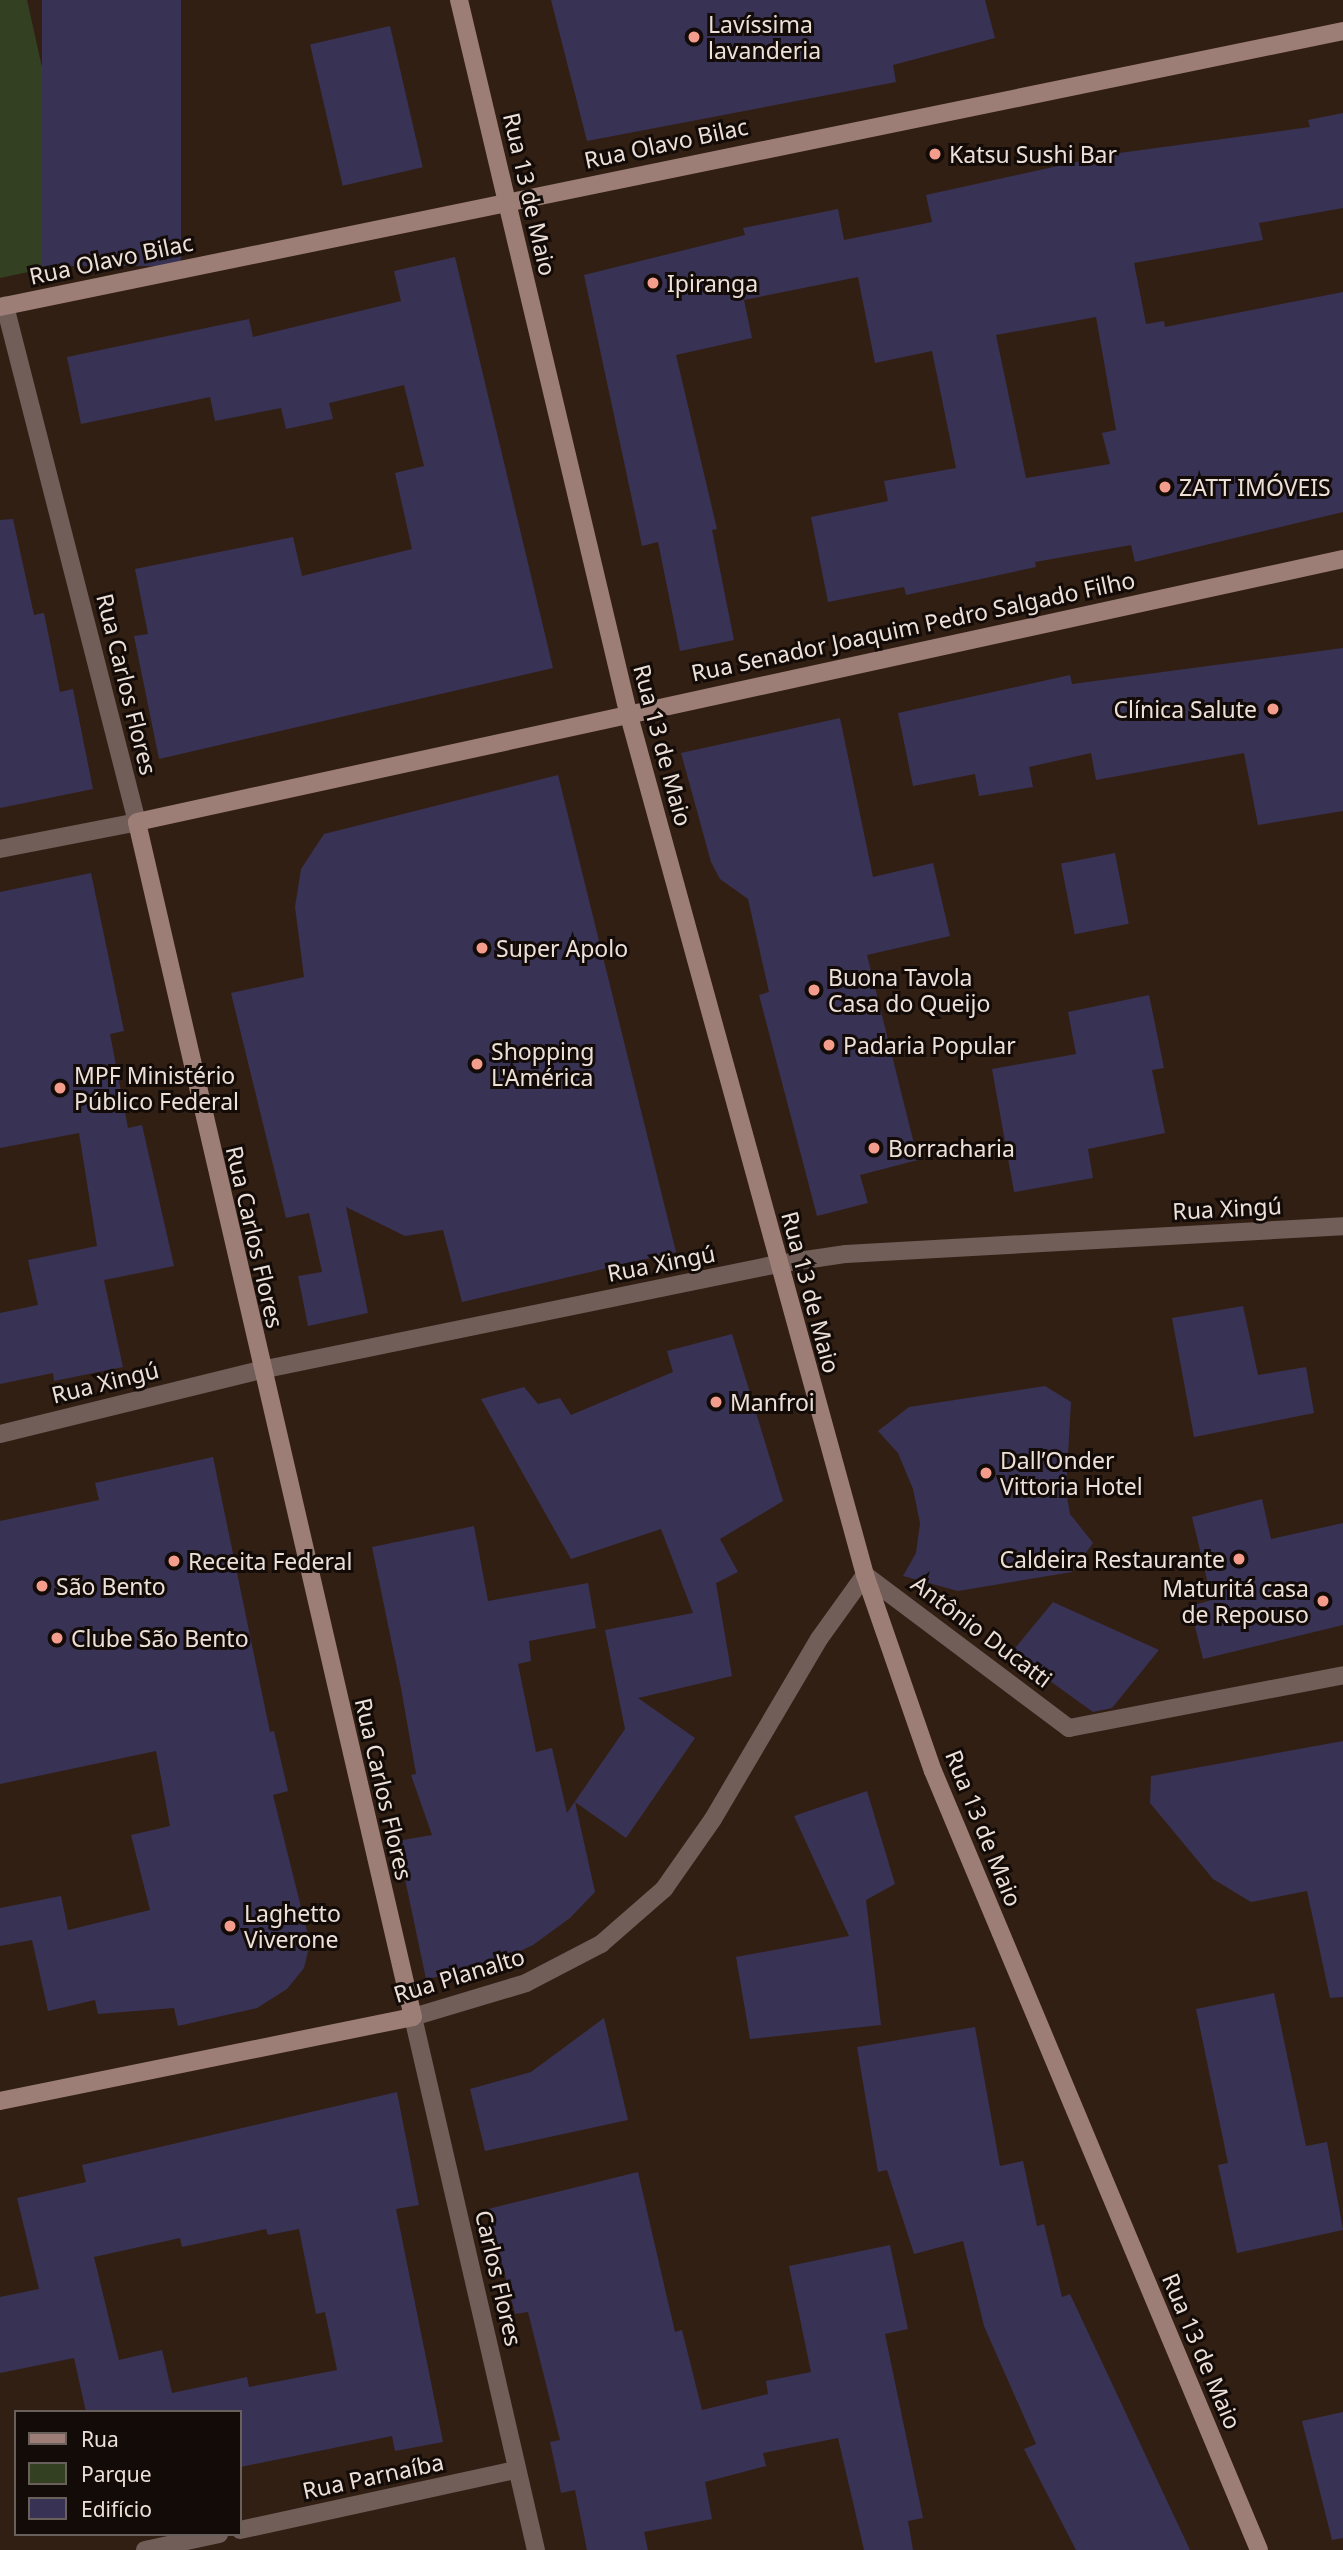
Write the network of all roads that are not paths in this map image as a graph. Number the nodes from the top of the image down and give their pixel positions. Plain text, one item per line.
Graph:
1 (459, 0) edge
2 (1343, 31) edge
3 (506, 201) junction
4 (2, 307) edge
5 (1343, 559) edge
6 (628, 712) junction
7 (137, 822) junction
8 (0, 849) edge
9 (1343, 1226) edge
10 (778, 1265) junction
11 (261, 1370) junction
12 (0, 1434) edge
13 (865, 1574) junction
14 (1343, 1675) edge
15 (413, 2017) junction
16 (0, 2101) edge
17 (516, 2470) junction
18 (242, 2530) edge
19 (210, 2536) edge
20 (145, 2550) edge
21 (536, 2550) edge
22 (1259, 2550) edge

1 - 3 main road, Rua 13 de Maio
2 - 3 main road, Rua Olavo Bilac
3 - 4 main road, Rua Olavo Bilac
3 - 6 main road, Rua 13 de Maio
4 - 7 street, Rua Carlos Flores
5 - 6 main road, Rua Senador Joaquim Pedro Salgado Filho
6 - 7 main road, Rua Senador Joaquim Pedro Salgado Filho
6 - 10 main road, Rua 13 de Maio
7 - 8 street, Rua Senador Joaquim Pedro Salgado Filho
7 - 11 main road, Rua Carlos Flores
9 - 10 street, Rua Xingú
10 - 11 street, Rua Xingú
10 - 13 main road, Rua 13 de Maio
11 - 12 street, Rua Xingú
11 - 15 main road, Rua Carlos Flores
13 - 14 street, Antônio Ducatti
13 - 15 street, Rua Planalto
13 - 22 main road, Rua 13 de Maio
15 - 16 main road, Rua Planalto
15 - 17 street, Carlos Flores
17 - 18 street, Rua Parnaíba
17 - 21 street, Carlos Flores
19 - 20 street

